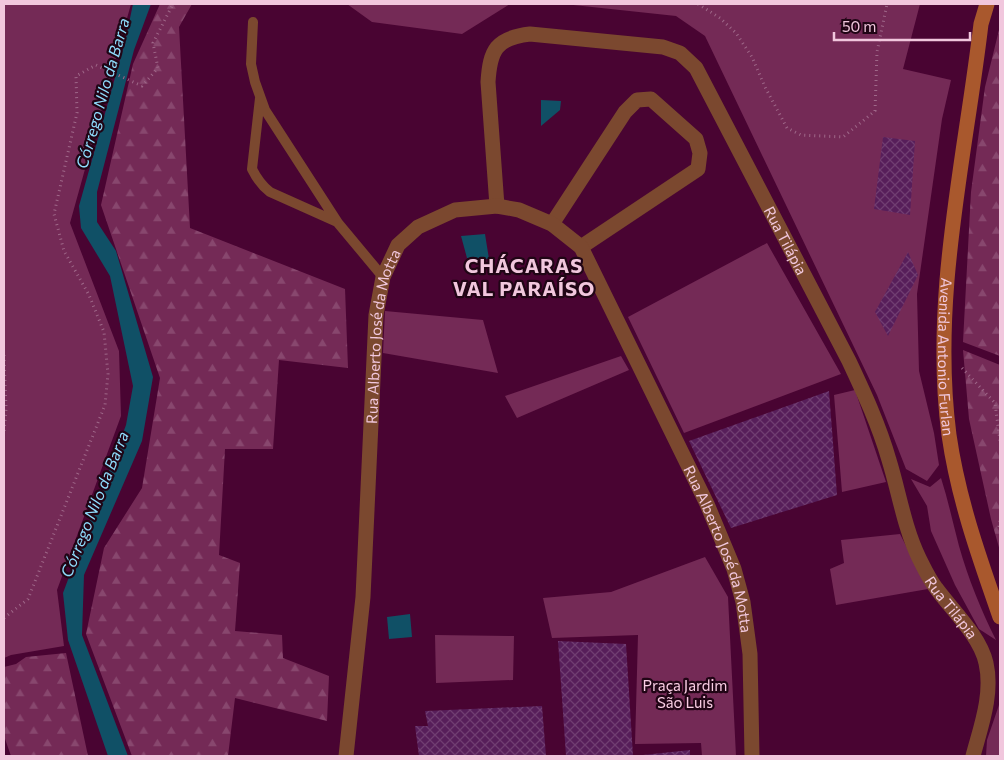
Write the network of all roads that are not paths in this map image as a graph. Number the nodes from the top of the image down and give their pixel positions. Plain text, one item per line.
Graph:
1 (987, 4) edge
2 (253, 22) dead end
3 (260, 97) junction
4 (497, 206) junction
5 (338, 223) junction
6 (552, 224) junction
7 (581, 247) junction
8 (383, 277) junction
9 (1000, 617) edge
10 (346, 756) edge
11 (752, 756) edge
12 (973, 756) edge

1 - 9 main road, Avenida Antonio Furlan
2 - 3 lane
3 - 5 lane
3 - 5 lane
4 - 6 street, Rua Alberto José da Motta
4 - 8 street, Rua Alberto José da Motta
4 - 12 street, Rua Tilápia
5 - 8 lane
6 - 7 street, Rua Alberto José da Motta
6 - 7 street
7 - 11 street, Rua Alberto José da Motta
8 - 10 street, Rua Alberto José da Motta

